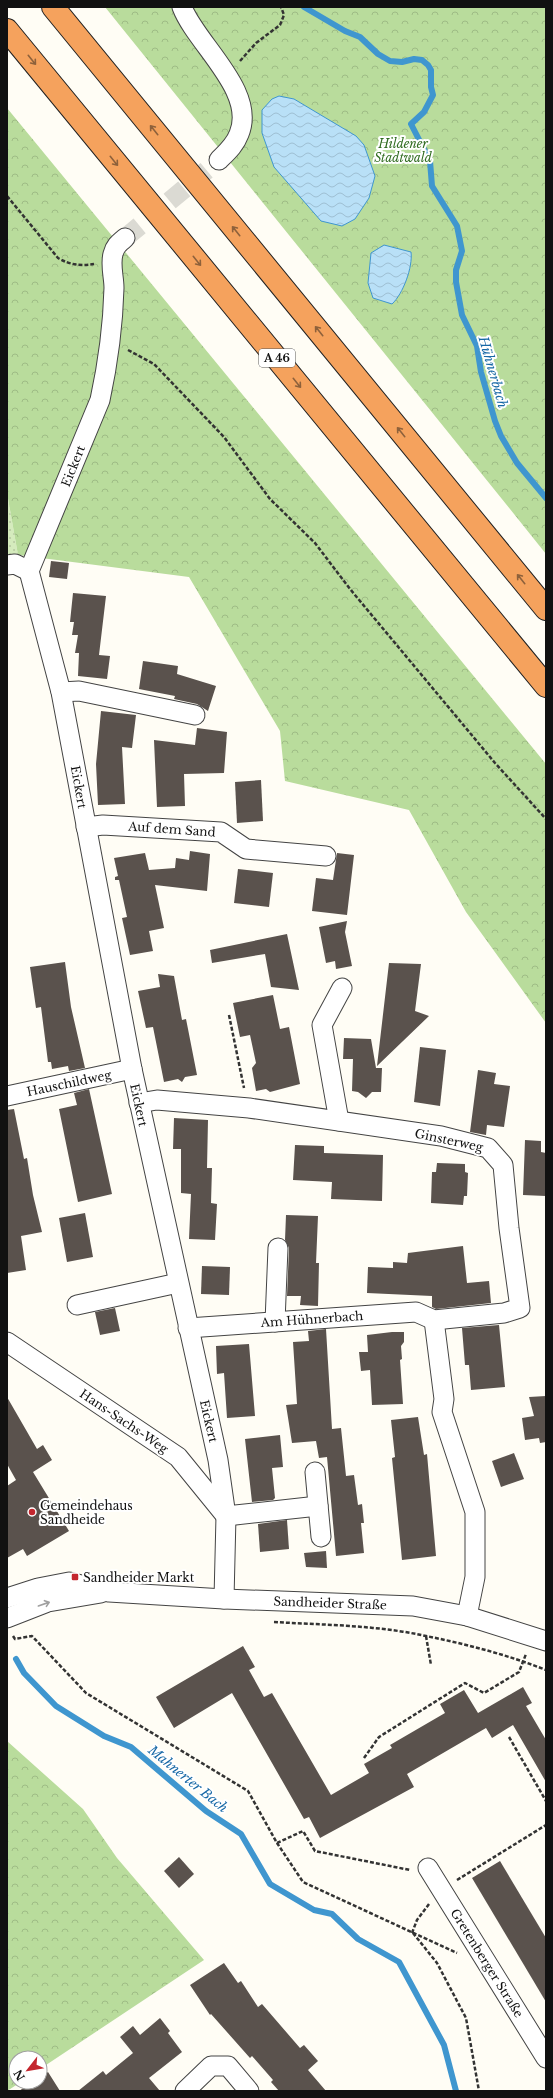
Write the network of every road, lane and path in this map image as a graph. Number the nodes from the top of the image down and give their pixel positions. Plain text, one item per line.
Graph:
1 (53, 7) edge
2 (182, 7) edge
3 (281, 7) edge
4 (7, 30) edge
5 (220, 66) junction
6 (219, 160) tunnel mouth
7 (7, 196) edge
8 (126, 238) tunnel mouth
9 (112, 260) junction
10 (110, 342) junction
11 (7, 565) edge
12 (29, 571) junction
13 (546, 609) edge
14 (546, 686) edge
15 (61, 692) junction
16 (195, 715) dead end
17 (546, 819) edge
18 (86, 828) junction
19 (326, 856) dead end
20 (342, 988) dead end
21 (229, 1015) dead end
22 (132, 1069) junction
23 (7, 1096) edge
24 (139, 1103) junction
25 (249, 1108) junction
26 (339, 1121) junction
27 (278, 1248) dead end
28 (178, 1283) junction
29 (77, 1305) dead end
30 (520, 1308) joint
31 (434, 1320) junction
32 (275, 1322) junction
33 (188, 1328) junction
34 (7, 1342) edge
35 (315, 1472) dead end
36 (318, 1506) junction
37 (226, 1516) junction
38 (321, 1537) dead end
39 (108, 1592) junction
40 (7, 1598) edge
41 (224, 1599) junction
42 (467, 1616) junction
43 (7, 1618) edge
44 (270, 1622) dead end
45 (426, 1635) junction
46 (32, 1636) dead end
47 (546, 1642) edge
48 (523, 1661) junction
49 (431, 1665) dead end
50 (546, 1670) edge
51 (509, 1737) dead end
52 (364, 1758) dead end
53 (546, 1801) edge
54 (546, 1825) edge
55 (277, 1843) junction
56 (420, 1869) joint
57 (442, 1890) junction
58 (412, 1933) junction
59 (462, 1955) dead end
60 (546, 2058) edge
61 (185, 2091) edge
62 (249, 2091) edge
63 (479, 2091) edge

13 -> 1 highway
2 - 5 street
3 - 5 path
4 -> 14 highway, A 46
5 - 6 street
7 - 9 path
8 - 9 street, Eickert
9 - 10 street, Eickert
10 - 12 street, Eickert
10 - 17 path
11 - 12 street
12 - 15 street, Eickert
15 - 16 street
15 - 18 street, Eickert
18 - 19 street, Auf dem Sand
18 - 22 street, Eickert
20 - 26 street
21 - 25 path
22 - 23 street, Hauschildweg
22 - 24 street, Eickert
24 - 25 street, Ginsterweg
24 - 28 street, Eickert
25 - 26 street, Ginsterweg
26 - 30 street, Ginsterweg
27 - 32 street
28 - 29 street
28 - 33 street, Eickert
30 - 31 street, Am Hühnerbach
31 - 32 street, Am Hühnerbach
31 - 42 street
32 - 33 street, Am Hühnerbach
33 - 37 street, Eickert
34 - 37 street, Hans-Sachs-Weg
35 - 36 street
36 - 37 street
36 - 38 street
37 - 41 street, Eickert
39 - 40 street, Sandheider Straße
39 - 41 street, Sandheider Straße
43 -> 39 street, Sandheider Straße
41 - 42 street, Sandheider Straße
42 - 47 street, Sandheider Straße
44 - 45 path
45 - 48 path
45 - 49 path
46 - 55 path
48 - 50 path
48 - 52 path
51 - 53 path
54 - 57 path
55 - 56 path
55 - 58 path
56 - 57 street, Gretenberger Straße
57 - 58 path
57 - 60 street, Gretenberger Straße
58 - 59 path
58 - 63 path
61 - 62 street

